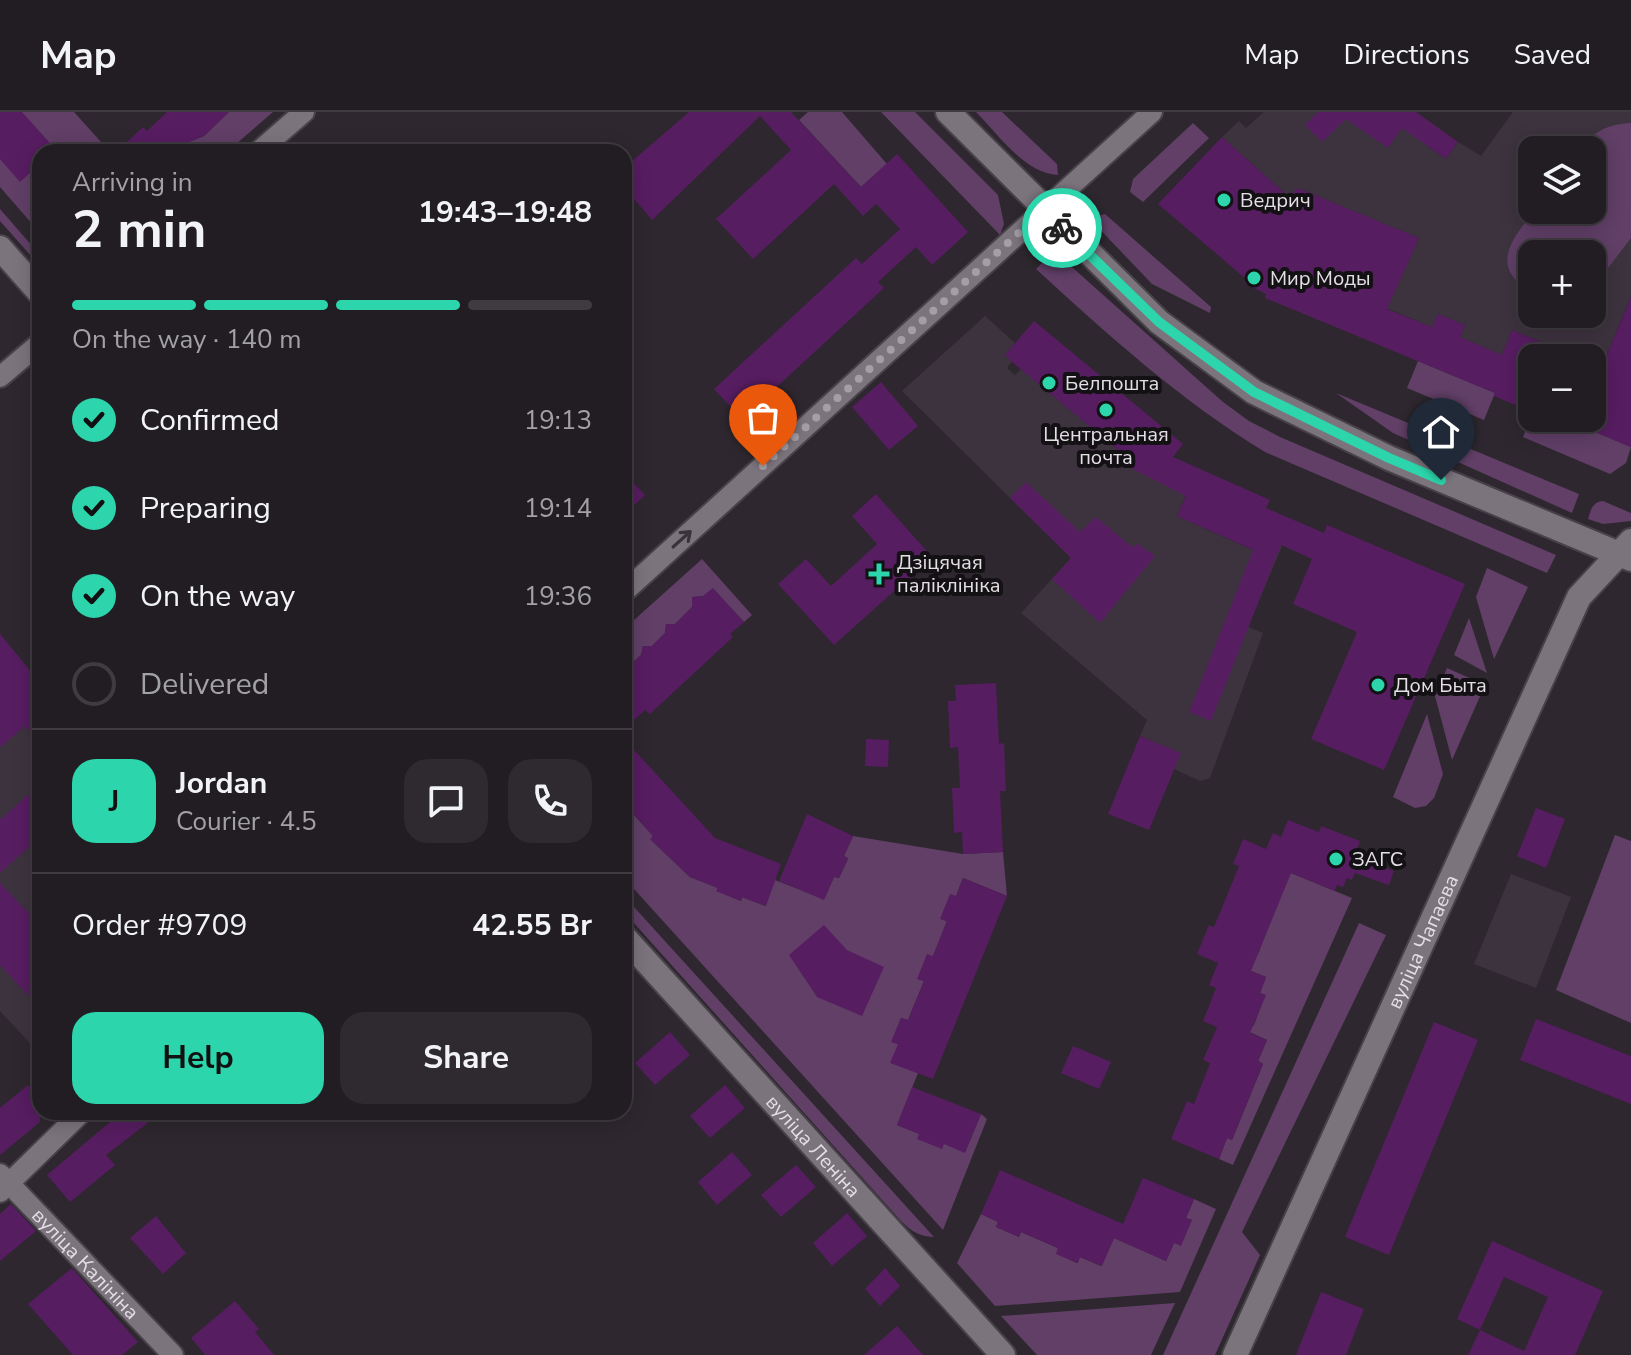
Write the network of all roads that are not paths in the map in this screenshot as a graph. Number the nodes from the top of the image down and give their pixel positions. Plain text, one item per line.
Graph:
1 (304, 112) edge
2 (948, 112) edge
3 (1152, 112) edge
4 (267, 144) edge
5 (1044, 210) junction
6 (0, 248) edge
7 (32, 284) edge
8 (32, 350) edge
9 (0, 377) edge
10 (1627, 551) edge
11 (632, 585) edge
12 (632, 946) edge
13 (73, 1120) edge
14 (3, 1183) edge
15 (173, 1355) edge
16 (1003, 1355) edge
17 (1235, 1355) edge

1 - 4 street
2 - 5 street
3 - 5 street
5 - 10 street
11 -> 5 street
6 - 7 street
8 - 9 street
10 - 17 street, вуліца Чапаева
12 - 16 street, вуліца Леніна
13 - 14 street
14 - 15 street, вуліца Калініна

